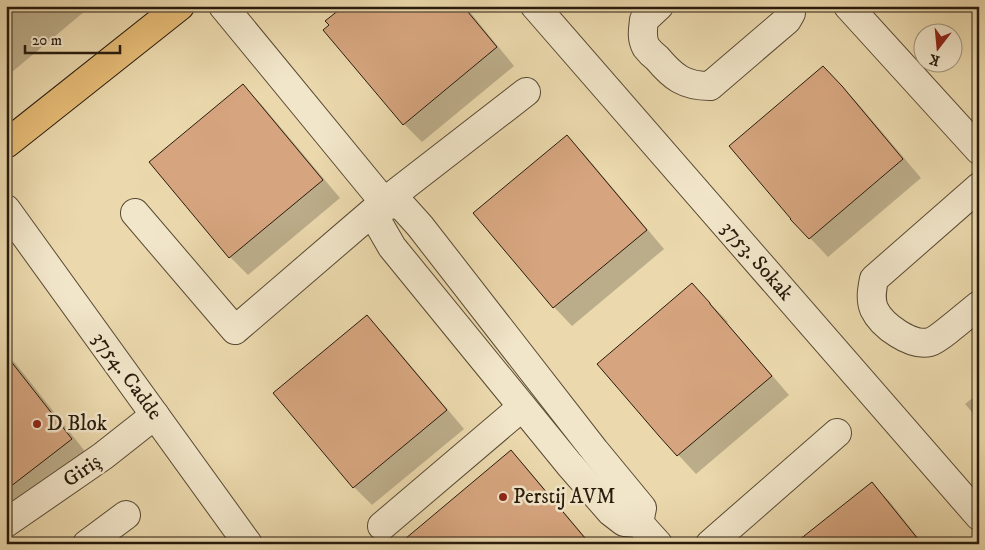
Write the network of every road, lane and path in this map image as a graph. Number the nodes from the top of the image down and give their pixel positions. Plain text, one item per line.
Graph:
1 (180, 6) edge
2 (223, 6) edge
3 (535, 6) edge
4 (660, 6) edge
5 (791, 6) edge
6 (848, 6) edge
7 (526, 92) dead end
8 (6, 144) edge
9 (979, 150) edge
10 (979, 187) edge
11 (384, 202) junction
12 (6, 209) edge
13 (135, 213) dead end
14 (979, 305) edge
15 (522, 407) junction
16 (156, 415) junction
17 (836, 433) dead end
18 (126, 515) dead end
19 (979, 516) edge
20 (6, 523) edge
21 (639, 523) junction
22 (382, 526) dead end
23 (87, 544) edge
24 (248, 544) edge
25 (658, 544) edge
26 (710, 544) edge

1 - 8 main road
2 - 11 street
3 - 19 street, 3753. Sokak
4 - 5 street
6 - 9 street
7 - 11 street
10 - 14 street
11 - 13 street
11 - 15 street
11 - 21 street
12 - 16 street, 3754. Cadde
15 - 21 street
15 - 22 street
16 - 20 street, Giriş
16 - 24 street, 3754. Cadde
17 - 26 street
18 - 23 street
21 - 25 street

